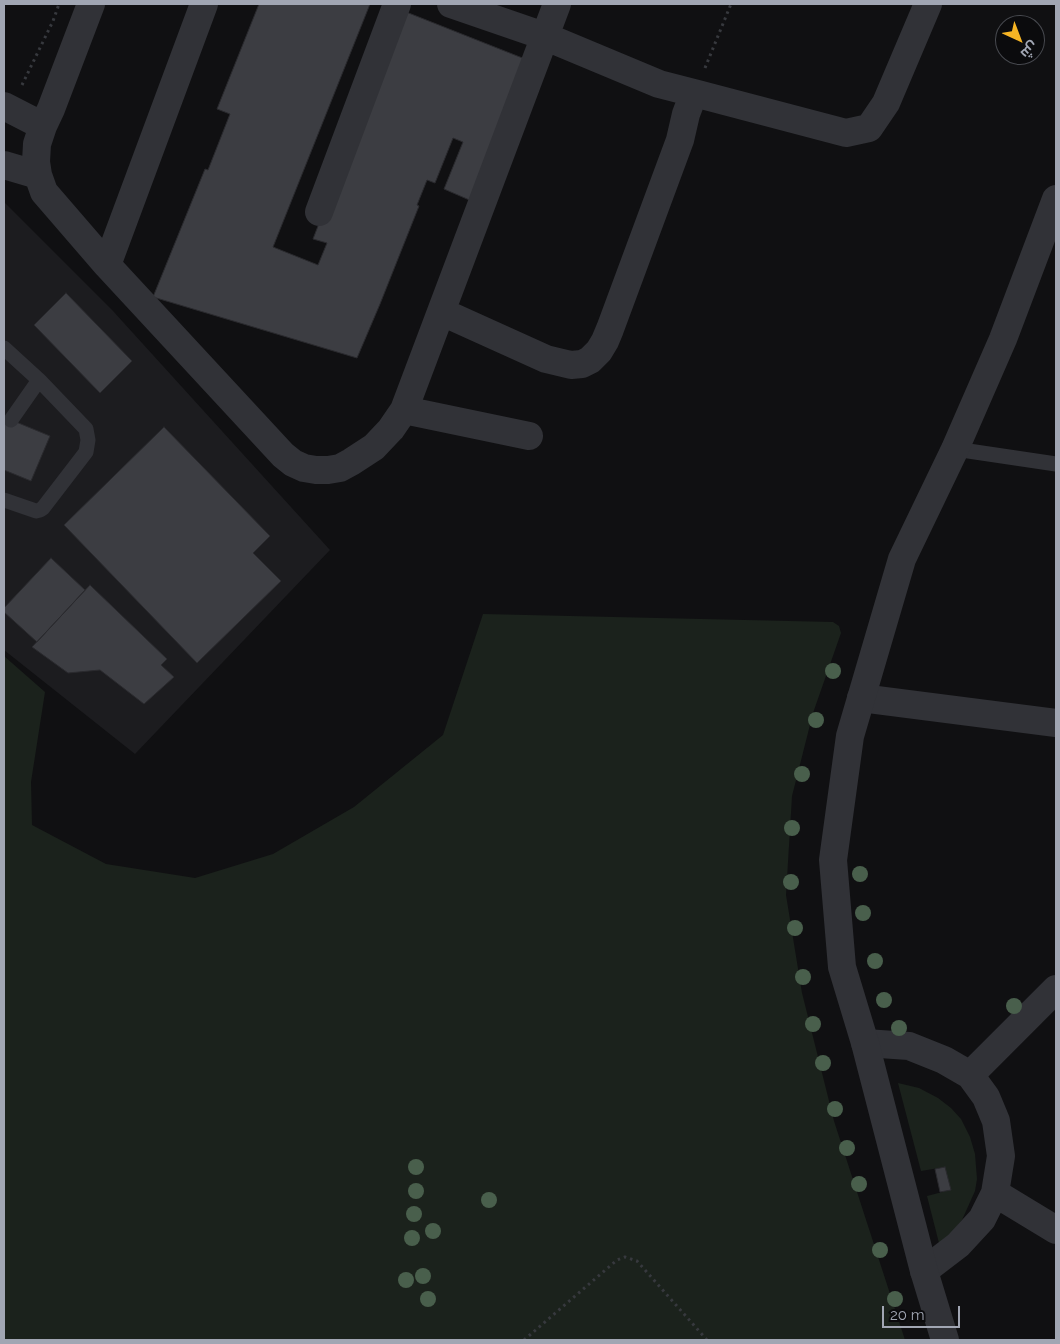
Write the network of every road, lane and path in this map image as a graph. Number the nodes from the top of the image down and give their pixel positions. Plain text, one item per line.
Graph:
1 (59, 4) edge
2 (91, 4) edge
3 (204, 4) edge
4 (397, 4) edge
5 (451, 4) edge
6 (557, 4) edge
7 (731, 4) edge
8 (928, 4) edge
9 (544, 36) junction
10 (694, 94) junction
11 (10, 98) edge
12 (43, 126) junction
13 (4, 164) edge
14 (38, 175) junction
15 (1056, 199) edge
16 (319, 212) dead end
17 (107, 265) junction
18 (442, 312) junction
19 (4, 348) edge
20 (39, 380) junction
21 (404, 410) junction
22 (11, 420) dead end
23 (529, 436) dead end
24 (955, 448) junction
25 (1056, 464) edge
26 (4, 500) edge
27 (861, 698) junction
28 (1056, 723) edge
29 (1056, 989) edge
30 (865, 1043) junction
31 (970, 1075) junction
32 (995, 1193) junction
33 (1056, 1230) edge
34 (924, 1271) junction
35 (524, 1340) edge
36 (707, 1340) edge
37 (945, 1340) edge

1 - 11 path
2 - 12 street
3 - 17 street
4 - 16 street
5 - 9 street
6 - 9 street
7 - 10 path
8 - 10 street
9 - 10 street
9 - 18 street
10 - 18 street
11 - 12 street
12 - 14 street
13 - 14 street
14 - 17 street
15 - 24 street
17 - 21 street
18 - 21 street
19 - 20 lane
20 - 22 lane
20 - 26 lane
21 - 23 street
24 - 25 lane
24 - 27 street
27 - 28 street
27 - 30 street
29 - 31 street
30 - 31 street
30 - 34 street
31 - 32 street
32 - 33 street
32 - 34 street
34 - 37 street
35 - 36 path

